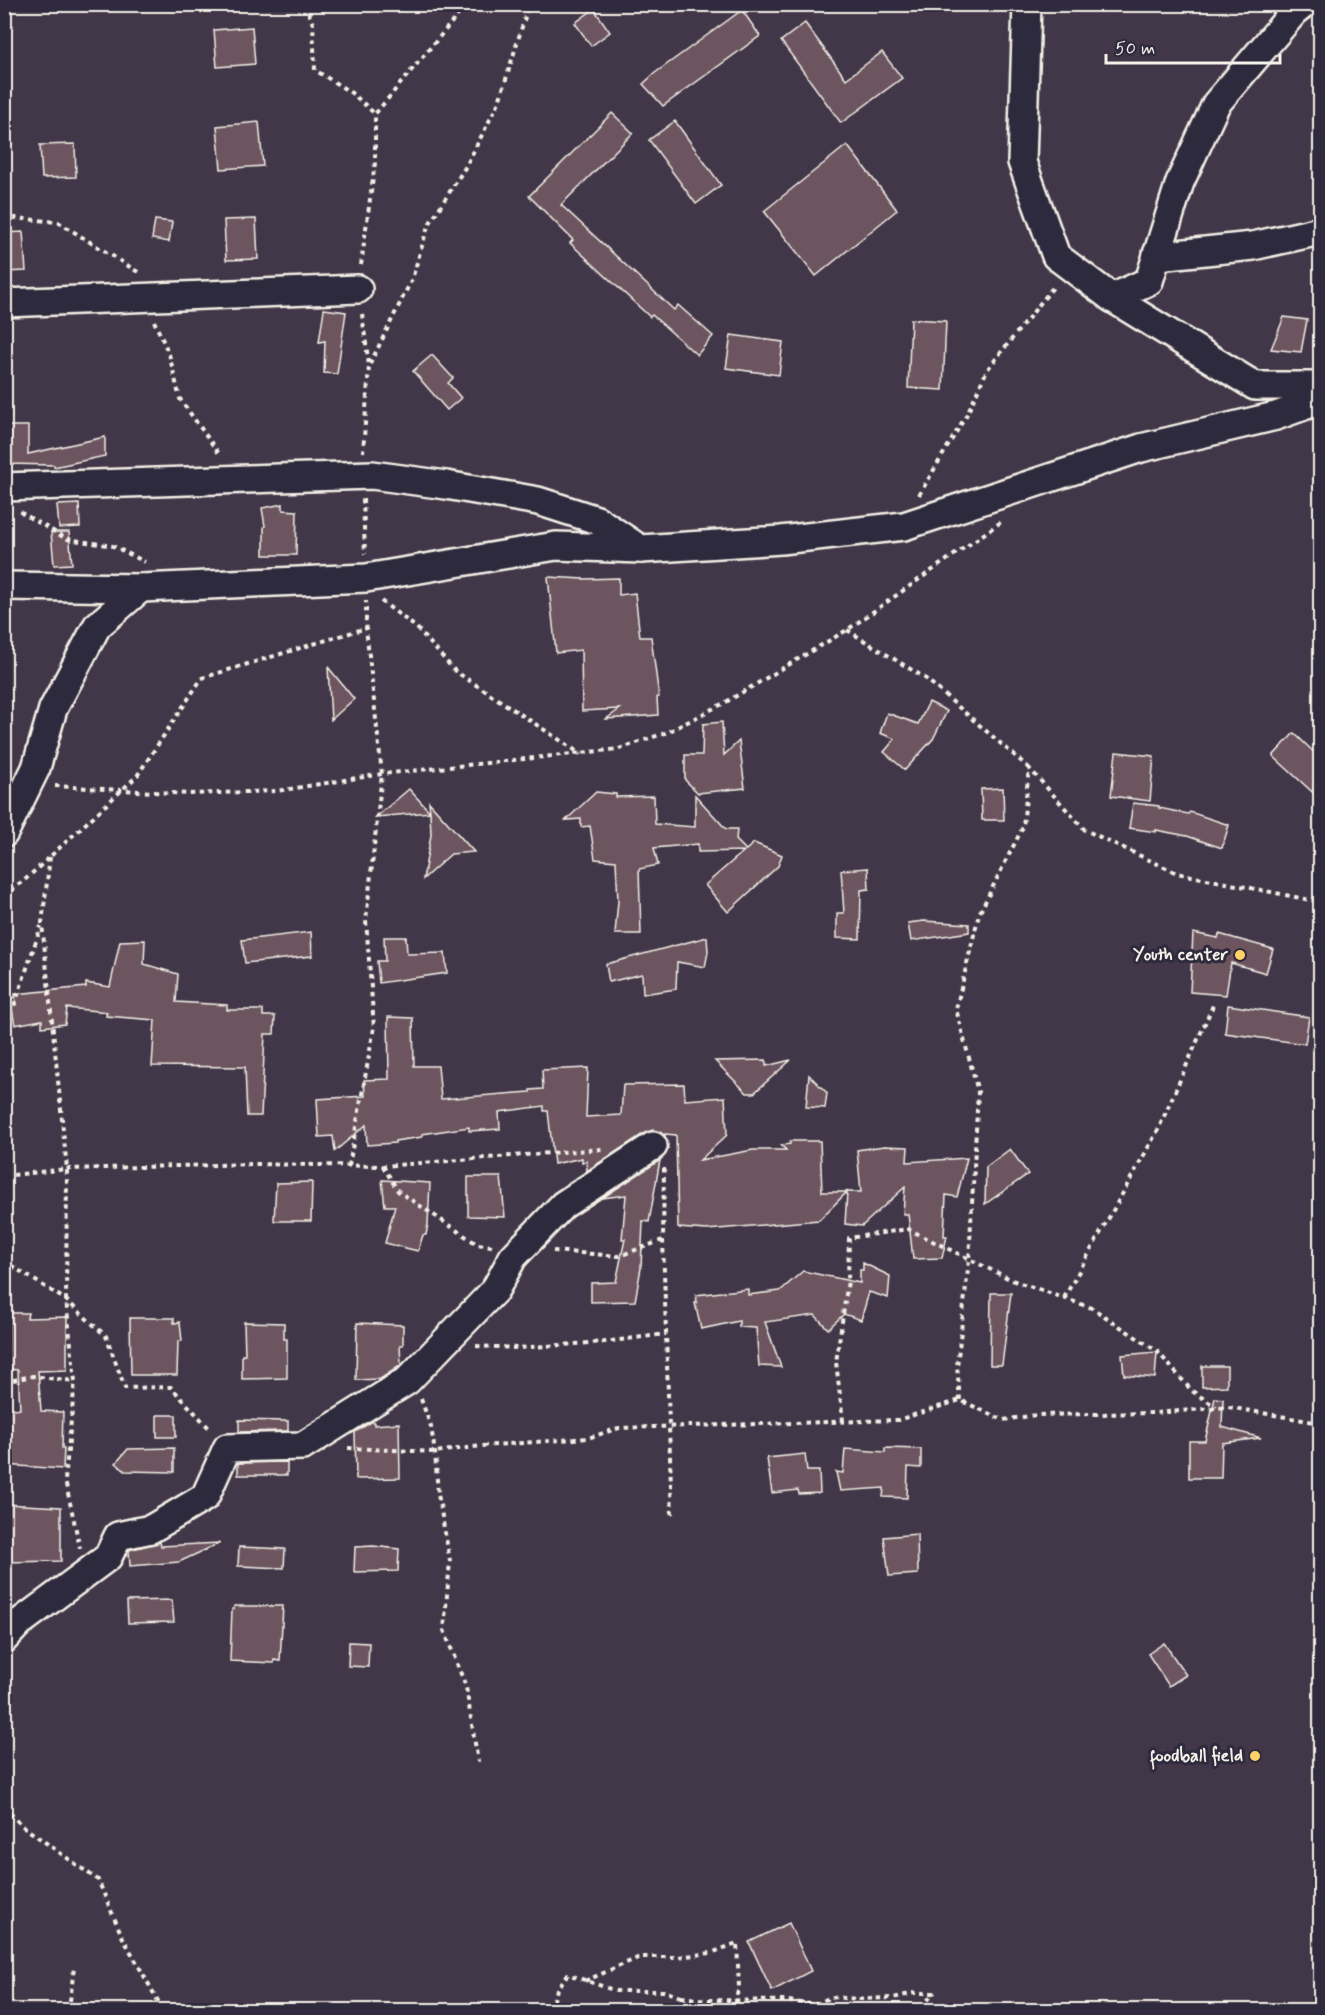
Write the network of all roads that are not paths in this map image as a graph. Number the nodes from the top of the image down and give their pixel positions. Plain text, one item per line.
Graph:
1 (1027, 4) edge
2 (1304, 4) edge
3 (1320, 231) edge
4 (1157, 254) junction
5 (358, 289) road end
6 (1112, 298) junction
7 (4, 303) edge
8 (1320, 386) edge
9 (1320, 398) edge
10 (10, 498) edge
11 (641, 549) junction
12 (147, 577) junction
13 (4, 586) edge
14 (4, 833) edge
15 (653, 1146) road end
16 (4, 1639) edge

1 - 6 street
2 - 4 street
3 - 4 street
4 - 6 street
5 - 7 street
6 - 8 street
9 - 11 street
10 - 11 street
11 - 12 street
12 - 13 street
12 - 14 street
15 - 16 street

